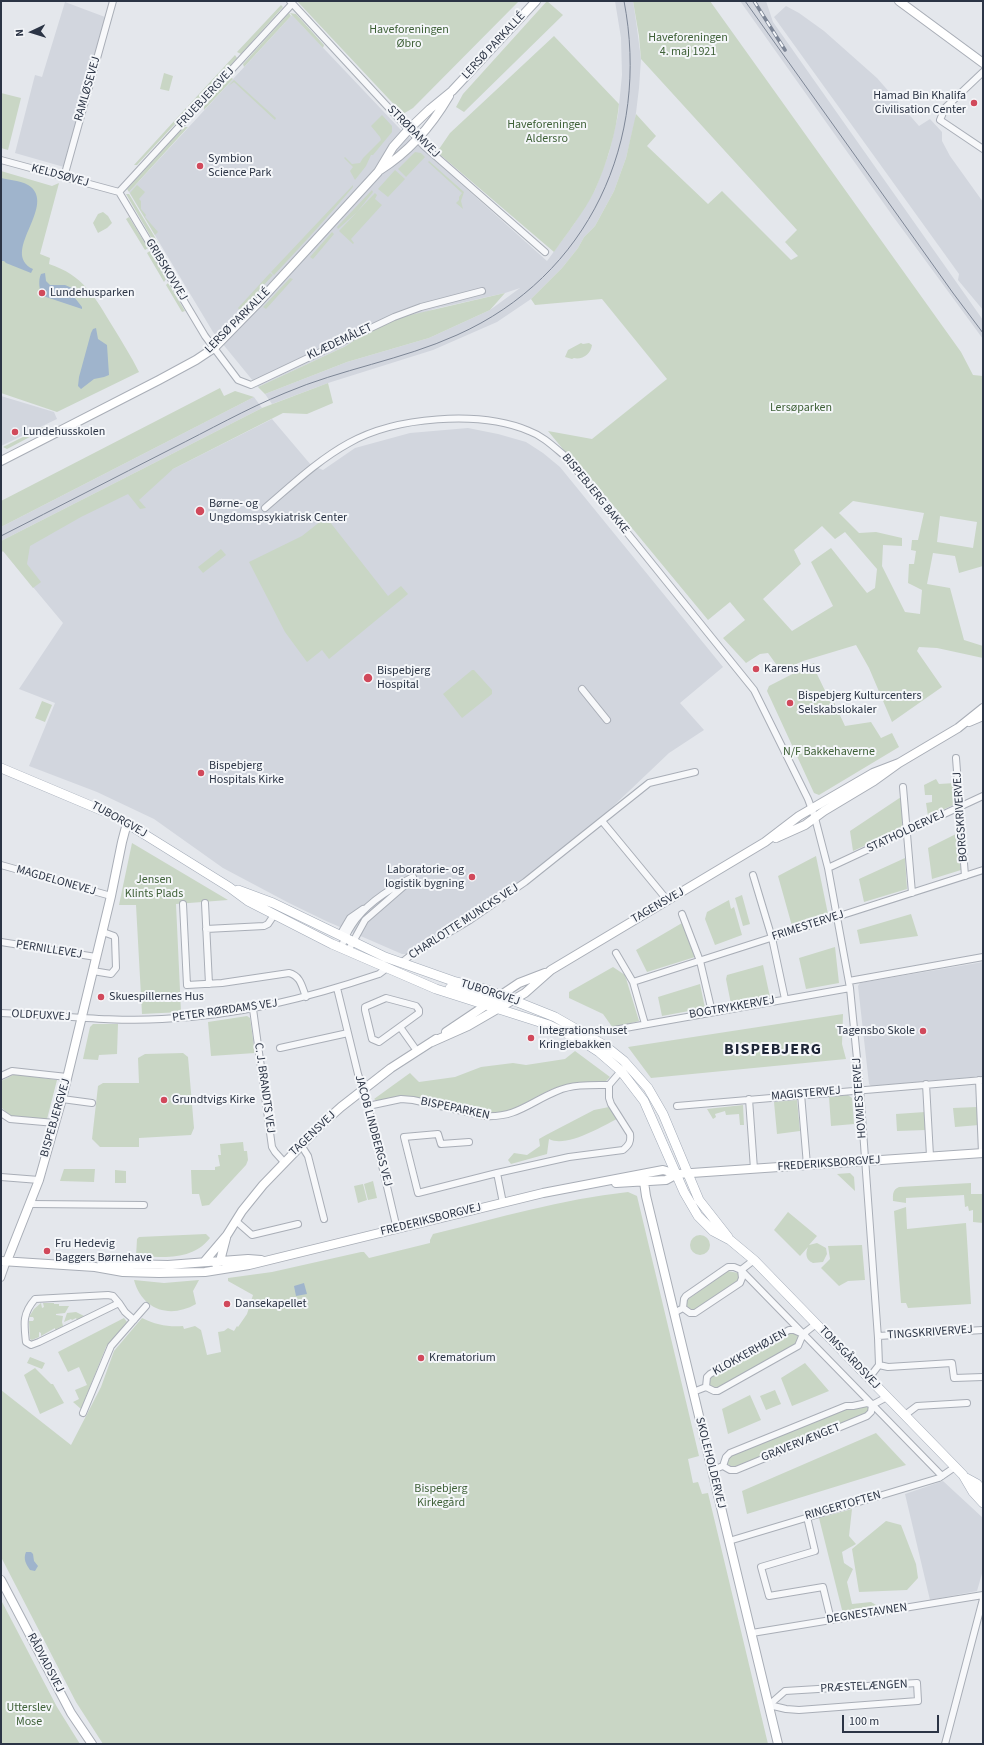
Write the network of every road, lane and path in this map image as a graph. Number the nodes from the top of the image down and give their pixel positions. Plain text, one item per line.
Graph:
1 (113, 1) edge
2 (536, 1) edge
3 (291, 2) edge
4 (903, 2) edge
5 (983, 63) edge
6 (983, 72) edge
7 (452, 91) junction
8 (409, 129) junction
9 (417, 138) junction
10 (983, 149) edge
11 (1, 160) edge
12 (378, 172) junction
13 (64, 177) junction
14 (119, 192) junction
15 (545, 252) dead end
16 (482, 291) dead end
17 (214, 348) junction
18 (1, 461) edge
19 (265, 508) dead end
20 (582, 689) dead end
21 (983, 708) edge
22 (983, 716) edge
23 (607, 720) dead end
24 (958, 728) junction
25 (956, 758) dead end
26 (899, 762) junction
27 (1, 768) edge
28 (695, 772) dead end
29 (903, 788) dead end
30 (983, 796) edge
31 (960, 807) junction
32 (812, 809) junction
33 (815, 818) junction
34 (602, 821) junction
35 (128, 823) junction
36 (907, 831) junction
37 (766, 842) junction
38 (1, 865) edge
39 (828, 868) junction
40 (983, 870) edge
41 (753, 875) dead end
42 (965, 876) junction
43 (229, 887) junction
44 (912, 893) junction
45 (111, 896) junction
46 (668, 901) junction
47 (205, 902) dead end
48 (183, 904) dead end
49 (682, 914) dead end
50 (274, 915) junction
51 (838, 916) junction
52 (206, 929) junction
53 (103, 932) junction
54 (346, 938) junction
55 (772, 938) junction
56 (1, 942) edge
57 (345, 949) junction
58 (616, 953) dead end
59 (96, 957) junction
60 (983, 957) edge
61 (700, 960) junction
62 (402, 963) junction
63 (387, 968) junction
64 (551, 970) junction
65 (93, 971) junction
66 (408, 977) junction
67 (633, 982) junction
68 (209, 984) junction
69 (849, 985) junction
70 (337, 988) junction
71 (306, 997) junction
72 (496, 997) junction
73 (785, 999) junction
74 (512, 1000) junction
75 (484, 1006) junction
76 (253, 1009) junction
77 (497, 1009) junction
78 (712, 1012) junction
79 (1, 1013) edge
80 (81, 1018) junction
81 (645, 1024) junction
82 (400, 1027) junction
83 (614, 1030) dead end
84 (348, 1033) junction
85 (432, 1042) junction
86 (280, 1048) dead end
87 (417, 1051) junction
88 (621, 1071) junction
89 (1, 1076) edge
90 (68, 1077) junction
91 (981, 1080) edge
92 (926, 1084) junction
93 (609, 1085) junction
94 (363, 1089) junction
95 (860, 1090) junction
96 (801, 1094) junction
97 (62, 1099) junction
98 (749, 1099) junction
99 (92, 1103) dead end
100 (368, 1106) junction
101 (677, 1106) dead end
102 (1, 1113) edge
103 (55, 1123) junction
104 (468, 1142) dead end
105 (301, 1145) junction
106 (983, 1153) edge
107 (930, 1156) junction
108 (865, 1161) junction
109 (284, 1162) junction
110 (806, 1165) junction
111 (754, 1169) junction
112 (496, 1173) junction
113 (688, 1173) junction
114 (677, 1174) junction
115 (1, 1177) edge
116 (38, 1180) junction
117 (644, 1182) junction
118 (597, 1184) junction
119 (503, 1203) junction
120 (30, 1204) junction
121 (144, 1205) dead end
122 (324, 1219) dead end
123 (236, 1221) junction
124 (298, 1224) dead end
125 (397, 1229) junction
126 (227, 1235) junction
127 (730, 1240) junction
128 (266, 1260) junction
129 (754, 1260) junction
130 (4, 1261) edge
131 (220, 1261) junction
132 (204, 1262) junction
133 (95, 1267) junction
134 (741, 1270) junction
135 (180, 1273) junction
136 (1, 1278) edge
137 (119, 1303) junction
138 (146, 1306) dead end
139 (683, 1308) junction
140 (674, 1313) junction
141 (134, 1320) junction
142 (816, 1324) junction
143 (983, 1330) edge
144 (803, 1334) junction
145 (878, 1336) junction
146 (878, 1365) junction
147 (983, 1377) edge
148 (869, 1378) junction
149 (706, 1387) junction
150 (693, 1392) junction
151 (887, 1397) junction
152 (967, 1403) dead end
153 (872, 1405) junction
154 (83, 1413) dead end
155 (905, 1415) junction
156 (723, 1466) junction
157 (956, 1467) junction
158 (712, 1470) junction
159 (942, 1476) junction
160 (966, 1478) junction
161 (983, 1491) edge
162 (983, 1503) edge
163 (807, 1517) junction
164 (729, 1541) junction
165 (1, 1580) edge
166 (983, 1595) edge
167 (983, 1599) edge
168 (831, 1620) junction
169 (752, 1633) junction
170 (769, 1705) junction
171 (92, 1744) edge
172 (778, 1744) edge
173 (945, 1744) edge

1 - 13 street, RAMLØSEVEJ
2 - 7 street, LERSØ PARKALLÉ
3 - 8 street, STRØDAMVEJ
3 - 14 street, FRUEBJERGVEJ
4 - 5 street
6 - 10 street
7 - 8 street, LERSØ PARKALLÉ
7 - 9 street, LERSØ PARKALLÉ
8 - 9 street, STRØDAMVEJ
8 - 12 street, LERSØ PARKALLÉ
9 - 12 street, LERSØ PARKALLÉ
9 - 15 street, STRØDAMVEJ
11 - 13 street, KELDSØVEJ
12 - 17 street, LERSØ PARKALLÉ
13 - 14 street, KELDSØVEJ
14 - 17 street, GRIBSKOVVEJ
16 - 17 street, KLÆDEMÅLET
17 - 18 street, LERSØ PARKALLÉ
19 - 32 street, BISPEBJERG BAKKE
20 - 23 street
21 - 24 street, TAGENSVEJ
22 - 24 street, TAGENSVEJ
24 - 26 street, TAGENSVEJ
25 - 31 street, BORGSKRIVERVEJ
26 - 32 street, TAGENSVEJ
26 - 33 street, TAGENSVEJ
27 - 35 main road, TUBORGVEJ
28 - 34 street, CHARLOTTE MUNCKS VEJ
29 - 36 street
30 - 31 street, STATHOLDERVEJ
31 - 36 street, STATHOLDERVEJ
31 - 42 street, BORGSKRIVERVEJ
32 - 33 street, BISPEBJERG BAKKE
32 - 37 street, TAGENSVEJ
33 - 37 street, TAGENSVEJ
33 - 39 street, HOVMESTERVEJ
34 - 46 street
34 - 62 street, CHARLOTTE MUNCKS VEJ
35 - 43 main road, TUBORGVEJ
35 - 45 street, BISPEBJERGVEJ
36 - 39 street, STATHOLDERVEJ
36 - 44 street
37 - 46 street, TAGENSVEJ
38 - 45 street, MAGDELONEVEJ
39 - 51 street, HOVMESTERVEJ
40 - 42 street, FRIMESTERVEJ
41 - 55 street
42 - 44 street, FRIMESTERVEJ
43 - 50 main road, TUBORGVEJ
43 - 54 main road, TUBORGVEJ
44 - 51 street, FRIMESTERVEJ
45 - 53 street, BISPEBJERGVEJ
46 - 64 street, TAGENSVEJ
47 - 52 street
48 - 68 street
49 - 61 street
50 - 52 street
50 - 57 main road, TUBORGVEJ
51 - 55 street, FRIMESTERVEJ
51 - 69 street, HOVMESTERVEJ
52 - 68 street
53 - 59 street, BISPEBJERGVEJ
53 - 65 street
54 - 54 street
54 - 57 street
54 - 62 main road, TUBORGVEJ
55 - 61 street, FRIMESTERVEJ
55 - 73 street
56 - 59 street, PERNILLEVEJ
57 - 63 main road, TUBORGVEJ
58 - 67 street
59 - 65 street, BISPEBJERGVEJ
60 - 69 street, BOGTRYKKERVEJ
61 - 67 street, FRIMESTERVEJ
61 - 78 street
62 - 72 main road, TUBORGVEJ
63 - 66 main road, TUBORGVEJ
63 - 70 street, PETER RØRDAMS VEJ
64 - 72 street, TAGENSVEJ
64 - 74 street, TAGENSVEJ
65 - 80 street, BISPEBJERGVEJ
66 - 72 main road
66 - 75 main road, TUBORGVEJ
67 - 81 street
68 - 71 street
69 - 73 street, BOGTRYKKERVEJ
69 - 95 street, HOVMESTERVEJ
70 - 71 street, PETER RØRDAMS VEJ
70 - 84 street, JACOB LINDBERGS VEJ
71 - 76 street, PETER RØRDAMS VEJ
72 - 74 main road, TUBORGVEJ
72 - 75 street, TAGENSVEJ
73 - 78 street, BOGTRYKKERVEJ
74 - 77 street, TAGENSVEJ
74 - 113 main road, TUBORGVEJ
75 - 77 main road, TUBORGVEJ
75 - 85 street, TAGENSVEJ
76 - 80 street, PETER RØRDAMS VEJ
76 - 109 street, C. J. BRANDTS VEJ
77 - 85 street, TAGENSVEJ
77 - 88 main road, TUBORGVEJ
78 - 81 street, BOGTRYKKERVEJ
79 - 80 street, OLDFUXVEJ
80 - 90 street, BISPEBJERGVEJ
81 - 83 street, BOGTRYKKERVEJ
82 - 82 street
82 - 87 street
84 - 86 street
84 - 94 street, JACOB LINDBERGS VEJ
85 - 87 street, TAGENSVEJ
87 - 94 street, TAGENSVEJ
88 - 93 street
88 - 114 main road, TUBORGVEJ
89 - 90 street
90 - 97 street, BISPEBJERGVEJ
91 - 92 street, MAGISTERVEJ
91 - 106 street
92 - 95 street, MAGISTERVEJ
92 - 107 street
93 - 100 street, BISPEPARKEN
93 - 112 street
94 - 100 street, JACOB LINDBERGS VEJ
94 - 105 street, TAGENSVEJ
95 - 96 street, MAGISTERVEJ
95 - 108 street, HOVMESTERVEJ
96 - 98 street, MAGISTERVEJ
96 - 110 street
97 - 99 street
97 - 103 street, BISPEBJERGVEJ
98 - 101 street, MAGISTERVEJ
98 - 111 street
100 - 125 street, JACOB LINDBERGS VEJ
102 - 103 street
103 - 116 street, BISPEBJERGVEJ
104 - 112 street
105 - 109 street, TAGENSVEJ
105 - 122 street
106 - 107 street, FREDERIKSBORGVEJ
107 - 108 street, FREDERIKSBORGVEJ
108 - 110 street, FREDERIKSBORGVEJ
108 - 145 street, HOVMESTERVEJ
109 - 123 street, TAGENSVEJ
110 - 111 street, FREDERIKSBORGVEJ
111 - 113 street, FREDERIKSBORGVEJ
112 - 119 street
113 - 114 street, FREDERIKSBORGVEJ
113 - 127 main road, TOMSGÅRDSVEJ
114 - 117 street, FREDERIKSBORGVEJ
114 - 118 street, FREDERIKSBORGVEJ
114 - 127 main road, TOMSGÅRDSVEJ
115 - 116 street
116 - 120 street, BISPEBJERGVEJ
117 - 118 street, FREDERIKSBORGVEJ
117 - 140 street, SKOLEHOLDERVEJ
118 - 119 street, FREDERIKSBORGVEJ
119 - 125 street, FREDERIKSBORGVEJ
120 - 121 street
120 - 130 street, BISPEBJERGVEJ
123 - 124 street
123 - 126 street, TAGENSVEJ
125 - 128 street, FREDERIKSBORGVEJ
126 - 131 street, TAGENSVEJ
126 - 132 street, TAGENSVEJ
127 - 129 main road, TOMSGÅRDSVEJ
128 - 131 street, FREDERIKSBORGVEJ
128 - 135 street, FREDERIKSBORGVEJ
129 - 134 street
129 - 142 main road, TOMSGÅRDSVEJ
130 - 133 street, FREDERIKSBORGVEJ
130 - 136 street
131 - 132 street, FREDERIKSBORGVEJ
131 - 135 street
132 - 133 street, FREDERIKSBORGVEJ
133 - 135 street, FREDERIKSBORGVEJ
134 - 139 street
134 - 139 street
134 - 144 street, TOMSGÅRDSVEJ
137 - 137 street
137 - 141 street
138 - 141 street
139 - 140 street
140 - 150 street, SKOLEHOLDERVEJ
141 - 154 street
142 - 144 street, KLOKKERHØJEN
142 - 148 main road, TOMSGÅRDSVEJ
143 - 145 street, TINGSKRIVERVEJ
144 - 149 street, KLOKKERHØJEN
144 - 149 street, KLOKKERHØJEN
144 - 153 street, TOMSGÅRDSVEJ
145 - 146 street, HOVMESTERVEJ
146 - 147 street
146 - 148 street
148 - 151 main road, TOMSGÅRDSVEJ
149 - 150 street, KLOKKERHØJEN
150 - 158 street, SKOLEHOLDERVEJ
151 - 153 street, GRAVERVÆNGET
151 - 155 main road, TOMSGÅRDSVEJ
152 - 155 street
153 - 156 street, GRAVERVÆNGET
153 - 156 street, GRAVERVÆNGET
153 - 159 street, TOMSGÅRDSVEJ
155 - 157 main road, TOMSGÅRDSVEJ
156 - 158 street, GRAVERVÆNGET
157 - 159 street, RINGERTOFTEN
157 - 160 main road, TOMSGÅRDSVEJ
158 - 164 street, SKOLEHOLDERVEJ
159 - 163 street, RINGERTOFTEN
160 - 161 main road, TOMSGÅRDSVEJ
160 - 162 main road, TOMSGÅRDSVEJ
163 - 164 street, RINGERTOFTEN
163 - 168 street
164 - 169 street, SKOLEHOLDERVEJ
165 - 171 street, RÅDVADSVEJ
166 - 168 street, DEGNESTAVNEN
167 - 173 street
168 - 169 street, DEGNESTAVNEN
169 - 170 street, SKOLEHOLDERVEJ
170 - 170 street, PRÆSTELÆNGEN
170 - 172 street, SKOLEHOLDERVEJ

